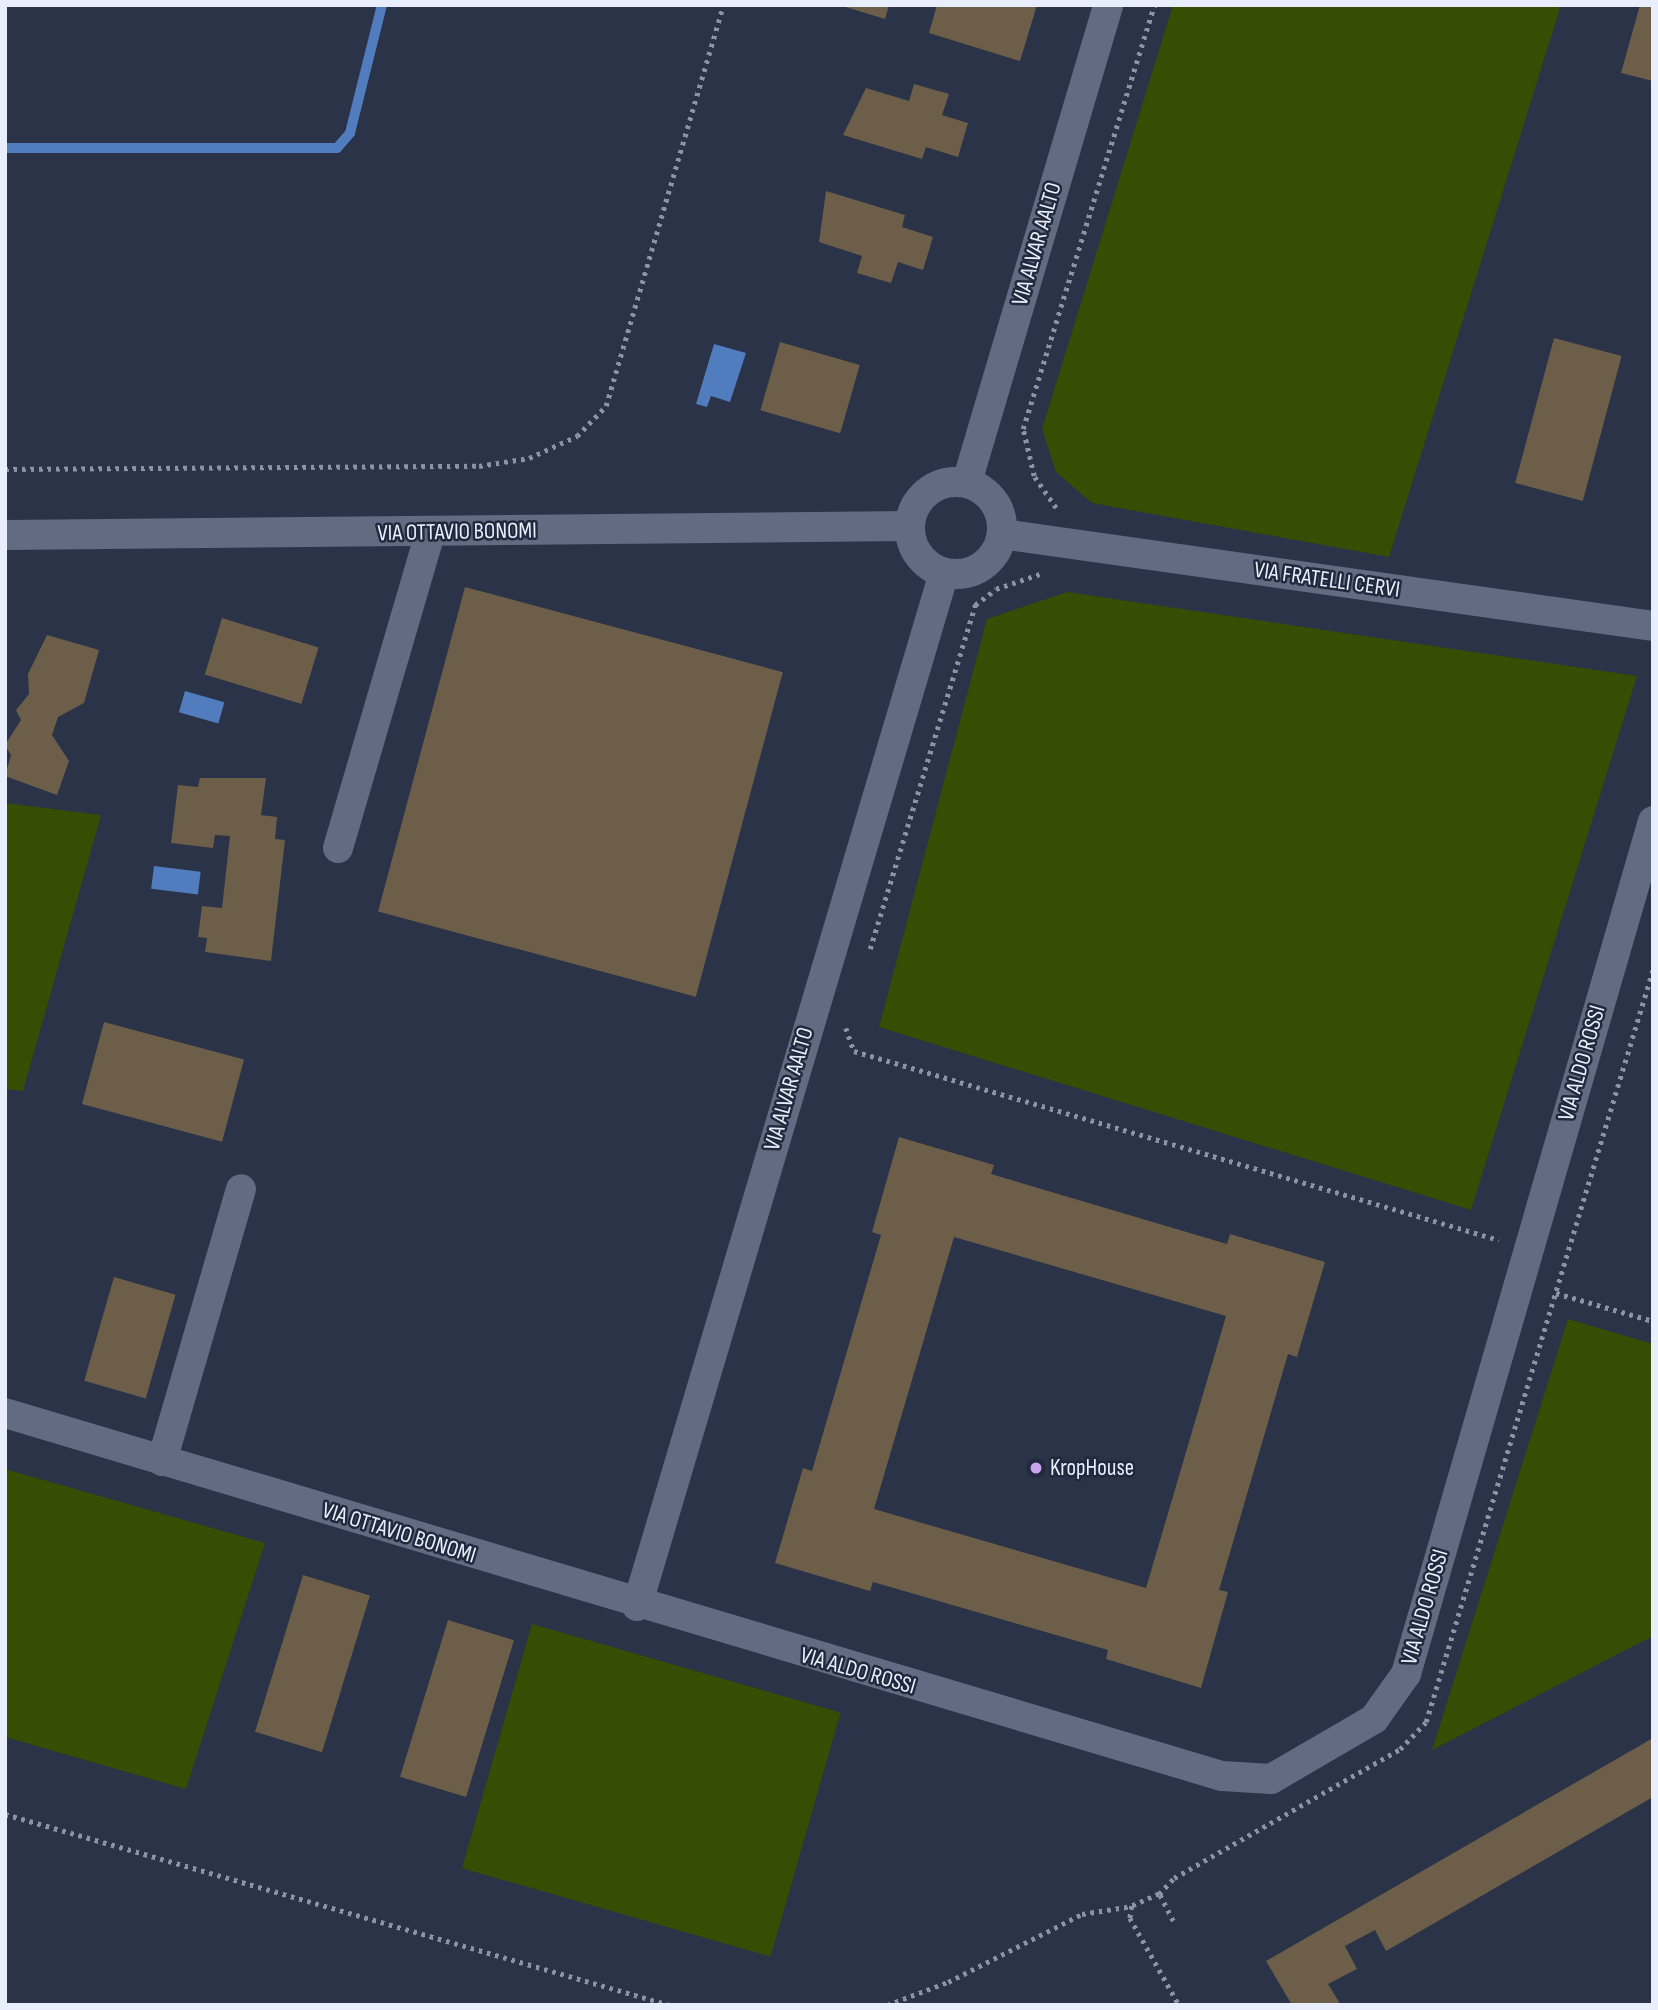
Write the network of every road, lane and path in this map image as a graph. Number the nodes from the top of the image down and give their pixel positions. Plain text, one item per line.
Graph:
1 (723, 5) edge
2 (1108, 5) edge
3 (1154, 5) edge
4 (5, 469) edge
5 (967, 482) junction
6 (909, 526) junction
7 (430, 533) junction
8 (1002, 534) junction
9 (5, 535) edge
10 (1055, 542) junction
11 (944, 573) junction
12 (1653, 626) edge
13 (1653, 821) edge
14 (338, 848) dead end
15 (867, 960) dead end
16 (851, 1013) dead end
17 (241, 1189) dead end
18 (1528, 1249) junction
19 (1566, 1260) dead end
20 (1556, 1293) dead end
21 (1653, 1321) edge
22 (5, 1413) edge
23 (162, 1461) junction
24 (637, 1606) junction
25 (5, 1814) edge
26 (1159, 1894) dead end
27 (1132, 1906) junction
28 (670, 2005) edge
29 (887, 2005) edge
30 (1179, 2005) edge

1 - 4 path
2 - 5 street, VIA ALVAR AALTO
3 - 10 path
5 - 6 street
5 - 8 street
6 - 7 street, VIA OTTAVIO BONOMI
6 - 11 street
7 - 9 street, VIA OTTAVIO BONOMI
7 - 14 street
8 - 10 street, VIA FRATELLI CERVI
8 - 11 street
10 - 12 street, VIA FRATELLI CERVI
10 - 15 path
11 - 24 street, VIA ALVAR AALTO
13 - 18 street, VIA ALDO ROSSI
16 - 18 path
17 - 23 street
18 - 19 path
18 - 24 street, VIA ALDO ROSSI
20 - 21 path
22 - 23 street, VIA OTTAVIO BONOMI
23 - 24 street, VIA OTTAVIO BONOMI
25 - 28 path
26 - 27 path
27 - 29 path
27 - 30 path

